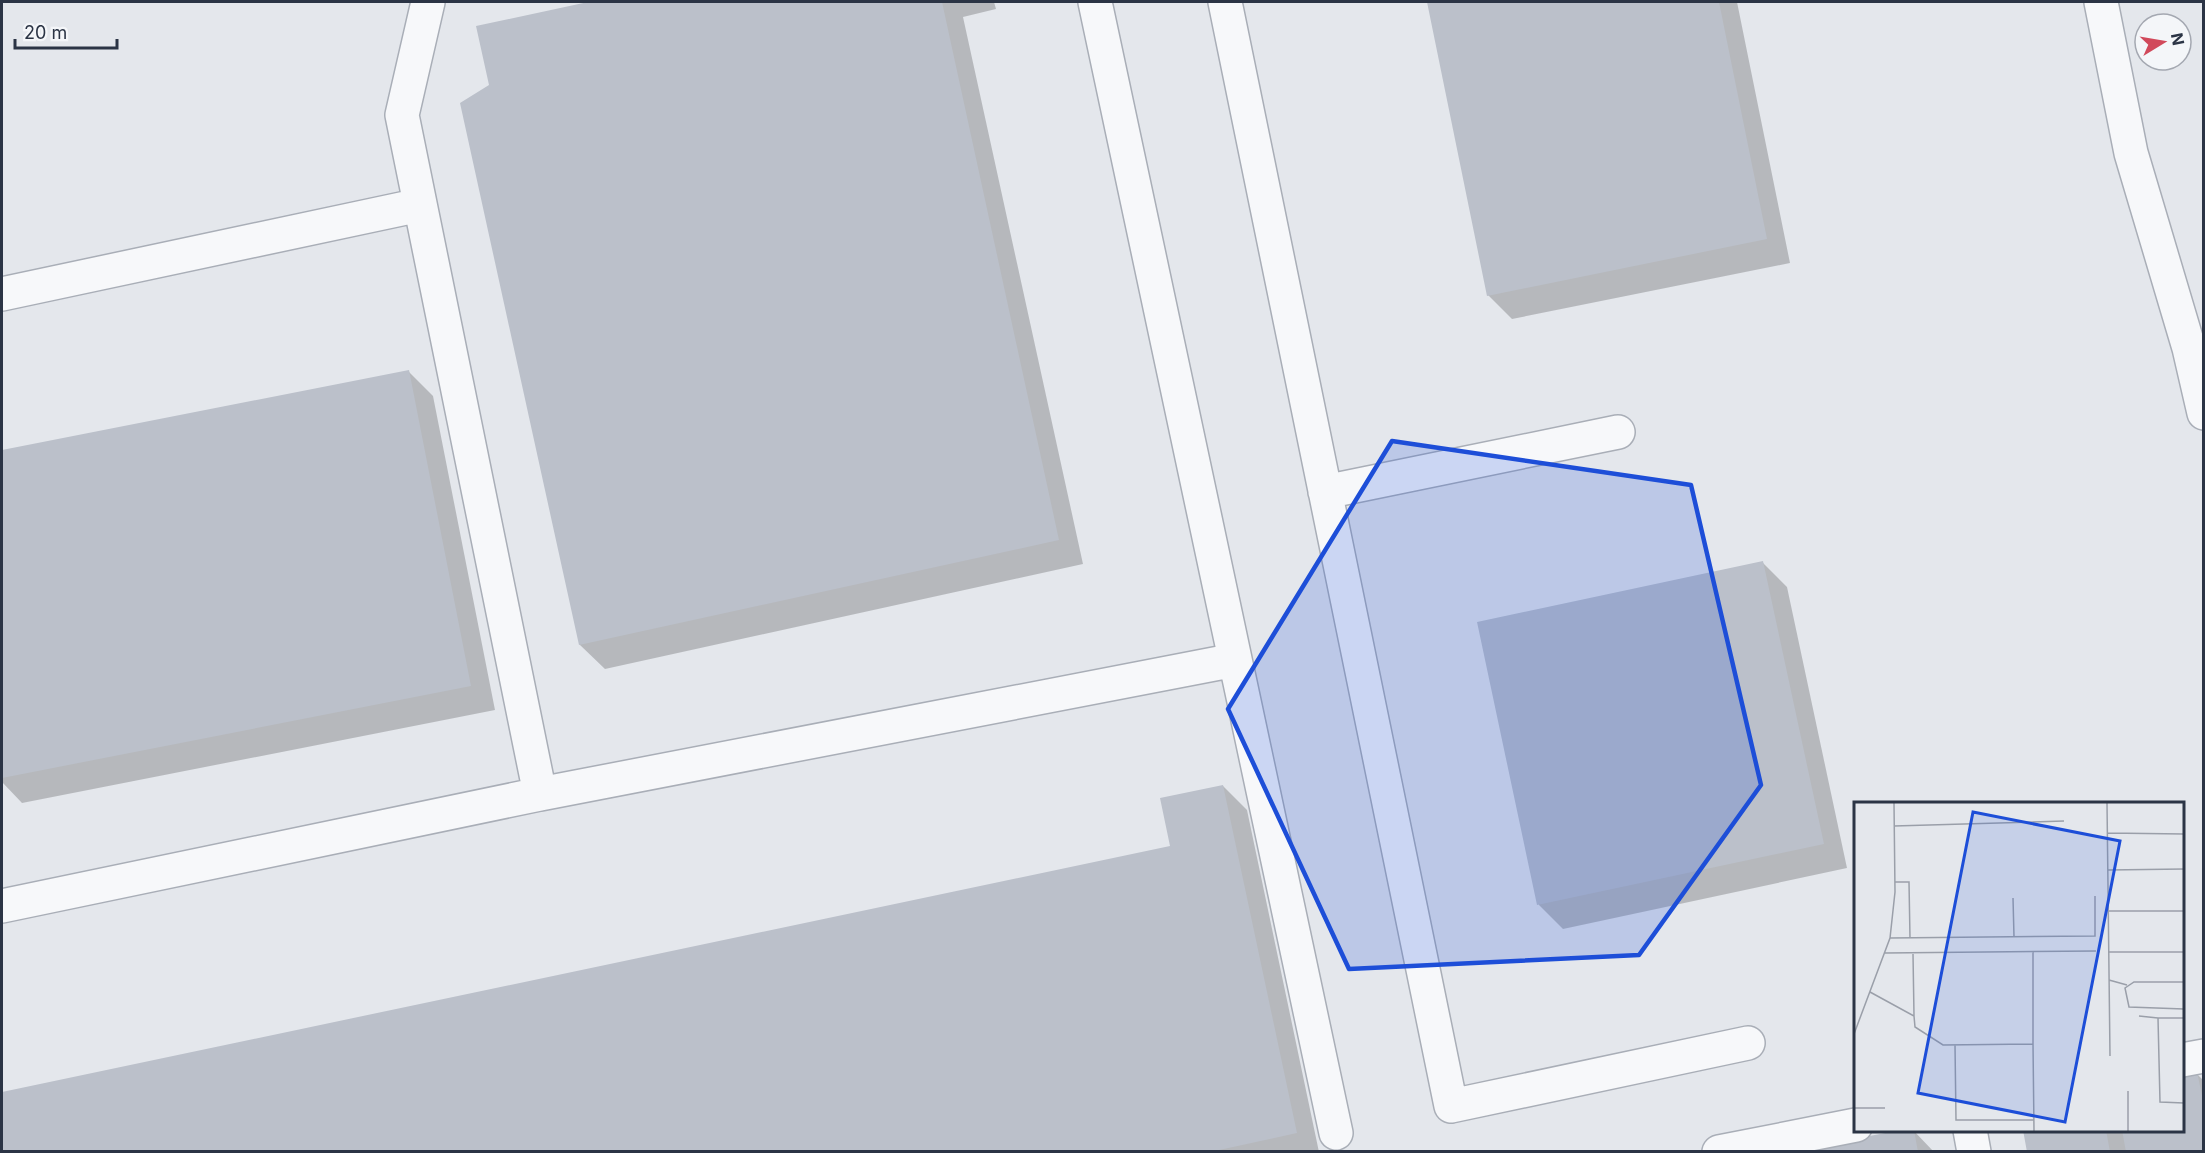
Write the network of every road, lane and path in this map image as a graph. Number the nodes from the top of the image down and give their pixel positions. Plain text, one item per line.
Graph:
1 (428, 2) edge
2 (1095, 2) edge
3 (1225, 2) edge
4 (2101, 2) edge
5 (420, 205) junction
6 (2, 294) edge
7 (2204, 413) edge
8 (1618, 432) dead end
9 (1325, 492) junction
10 (1235, 660) junction
11 (540, 794) junction
12 (2, 906) edge
13 (1748, 1043) dead end
14 (2204, 1056) edge
15 (2184, 1060) edge
16 (1854, 1125) edge
17 (1970, 1132) edge
18 (1336, 1133) dead end
19 (1719, 1152) edge
20 (1974, 1152) edge

1 - 5 lane
2 - 10 lane
3 - 9 lane
4 - 7 lane
5 - 6 lane
5 - 11 lane
8 - 9 lane
9 - 13 lane
10 - 11 lane
10 - 18 lane
11 - 12 lane
14 - 15 lane
16 - 19 lane
17 - 20 lane

